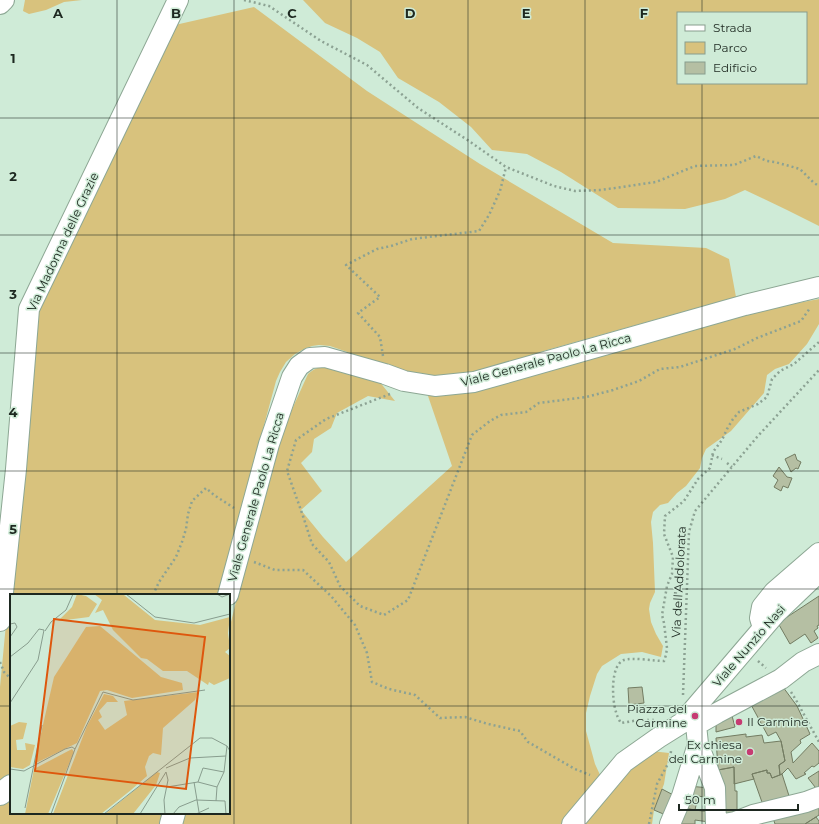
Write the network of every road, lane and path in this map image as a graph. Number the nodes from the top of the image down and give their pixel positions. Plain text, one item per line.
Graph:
1 (4, 0) edge
2 (178, 0) edge
3 (244, 0) edge
4 (0, 4) edge
5 (506, 167) junction
6 (819, 186) edge
7 (819, 287) edge
8 (812, 306) dead end
9 (380, 337) dead end
10 (819, 342) edge
11 (819, 370) edge
12 (404, 381) junction
13 (712, 455) junction
14 (722, 459) dead end
15 (727, 463) dead end
16 (732, 467) junction
17 (249, 516) junction
18 (819, 553) edge
19 (239, 556) junction
20 (819, 572) edge
21 (154, 594) edge
22 (228, 594) edge
23 (0, 621) edge
24 (763, 628) junction
25 (819, 654) edge
26 (0, 662) edge
27 (10, 678) edge
28 (691, 719) junction
29 (662, 735) junction
30 (698, 744) junction
31 (608, 782) junction
32 (10, 787) edge
33 (0, 794) edge
34 (819, 797) edge
35 (174, 814) edge
36 (171, 824) edge
37 (572, 824) edge
38 (649, 824) edge
39 (670, 824) edge
40 (716, 824) edge
41 (724, 824) edge

1 - 4 street
2 - 23 street, Via Madonna delle Grazie
3 - 5 path
5 - 6 path
5 - 9 path
7 - 12 street, Viale Generale Paolo La Ricca
8 - 12 path
10 - 13 path
11 - 16 path, Via dell'Addolorata
12 - 17 street, Viale Generale Paolo La Ricca
13 - 14 path
13 - 29 path
15 - 16 path
16 - 28 path, Via dell'Addolorata
17 - 19 street, Viale Generale Paolo La Ricca
17 - 21 path
18 - 24 street
19 - 22 street, Viale Generale Paolo La Ricca
19 - 31 path
20 - 24 street, Viale Nunzio Nasi
24 - 28 street, Viale Nunzio Nasi
25 - 28 street
26 - 27 path
28 - 29 street
28 - 30 street
29 - 31 street
29 - 38 path
30 - 39 street
30 - 40 street
31 - 37 street
32 - 33 main road
34 - 41 street
35 - 36 main road

